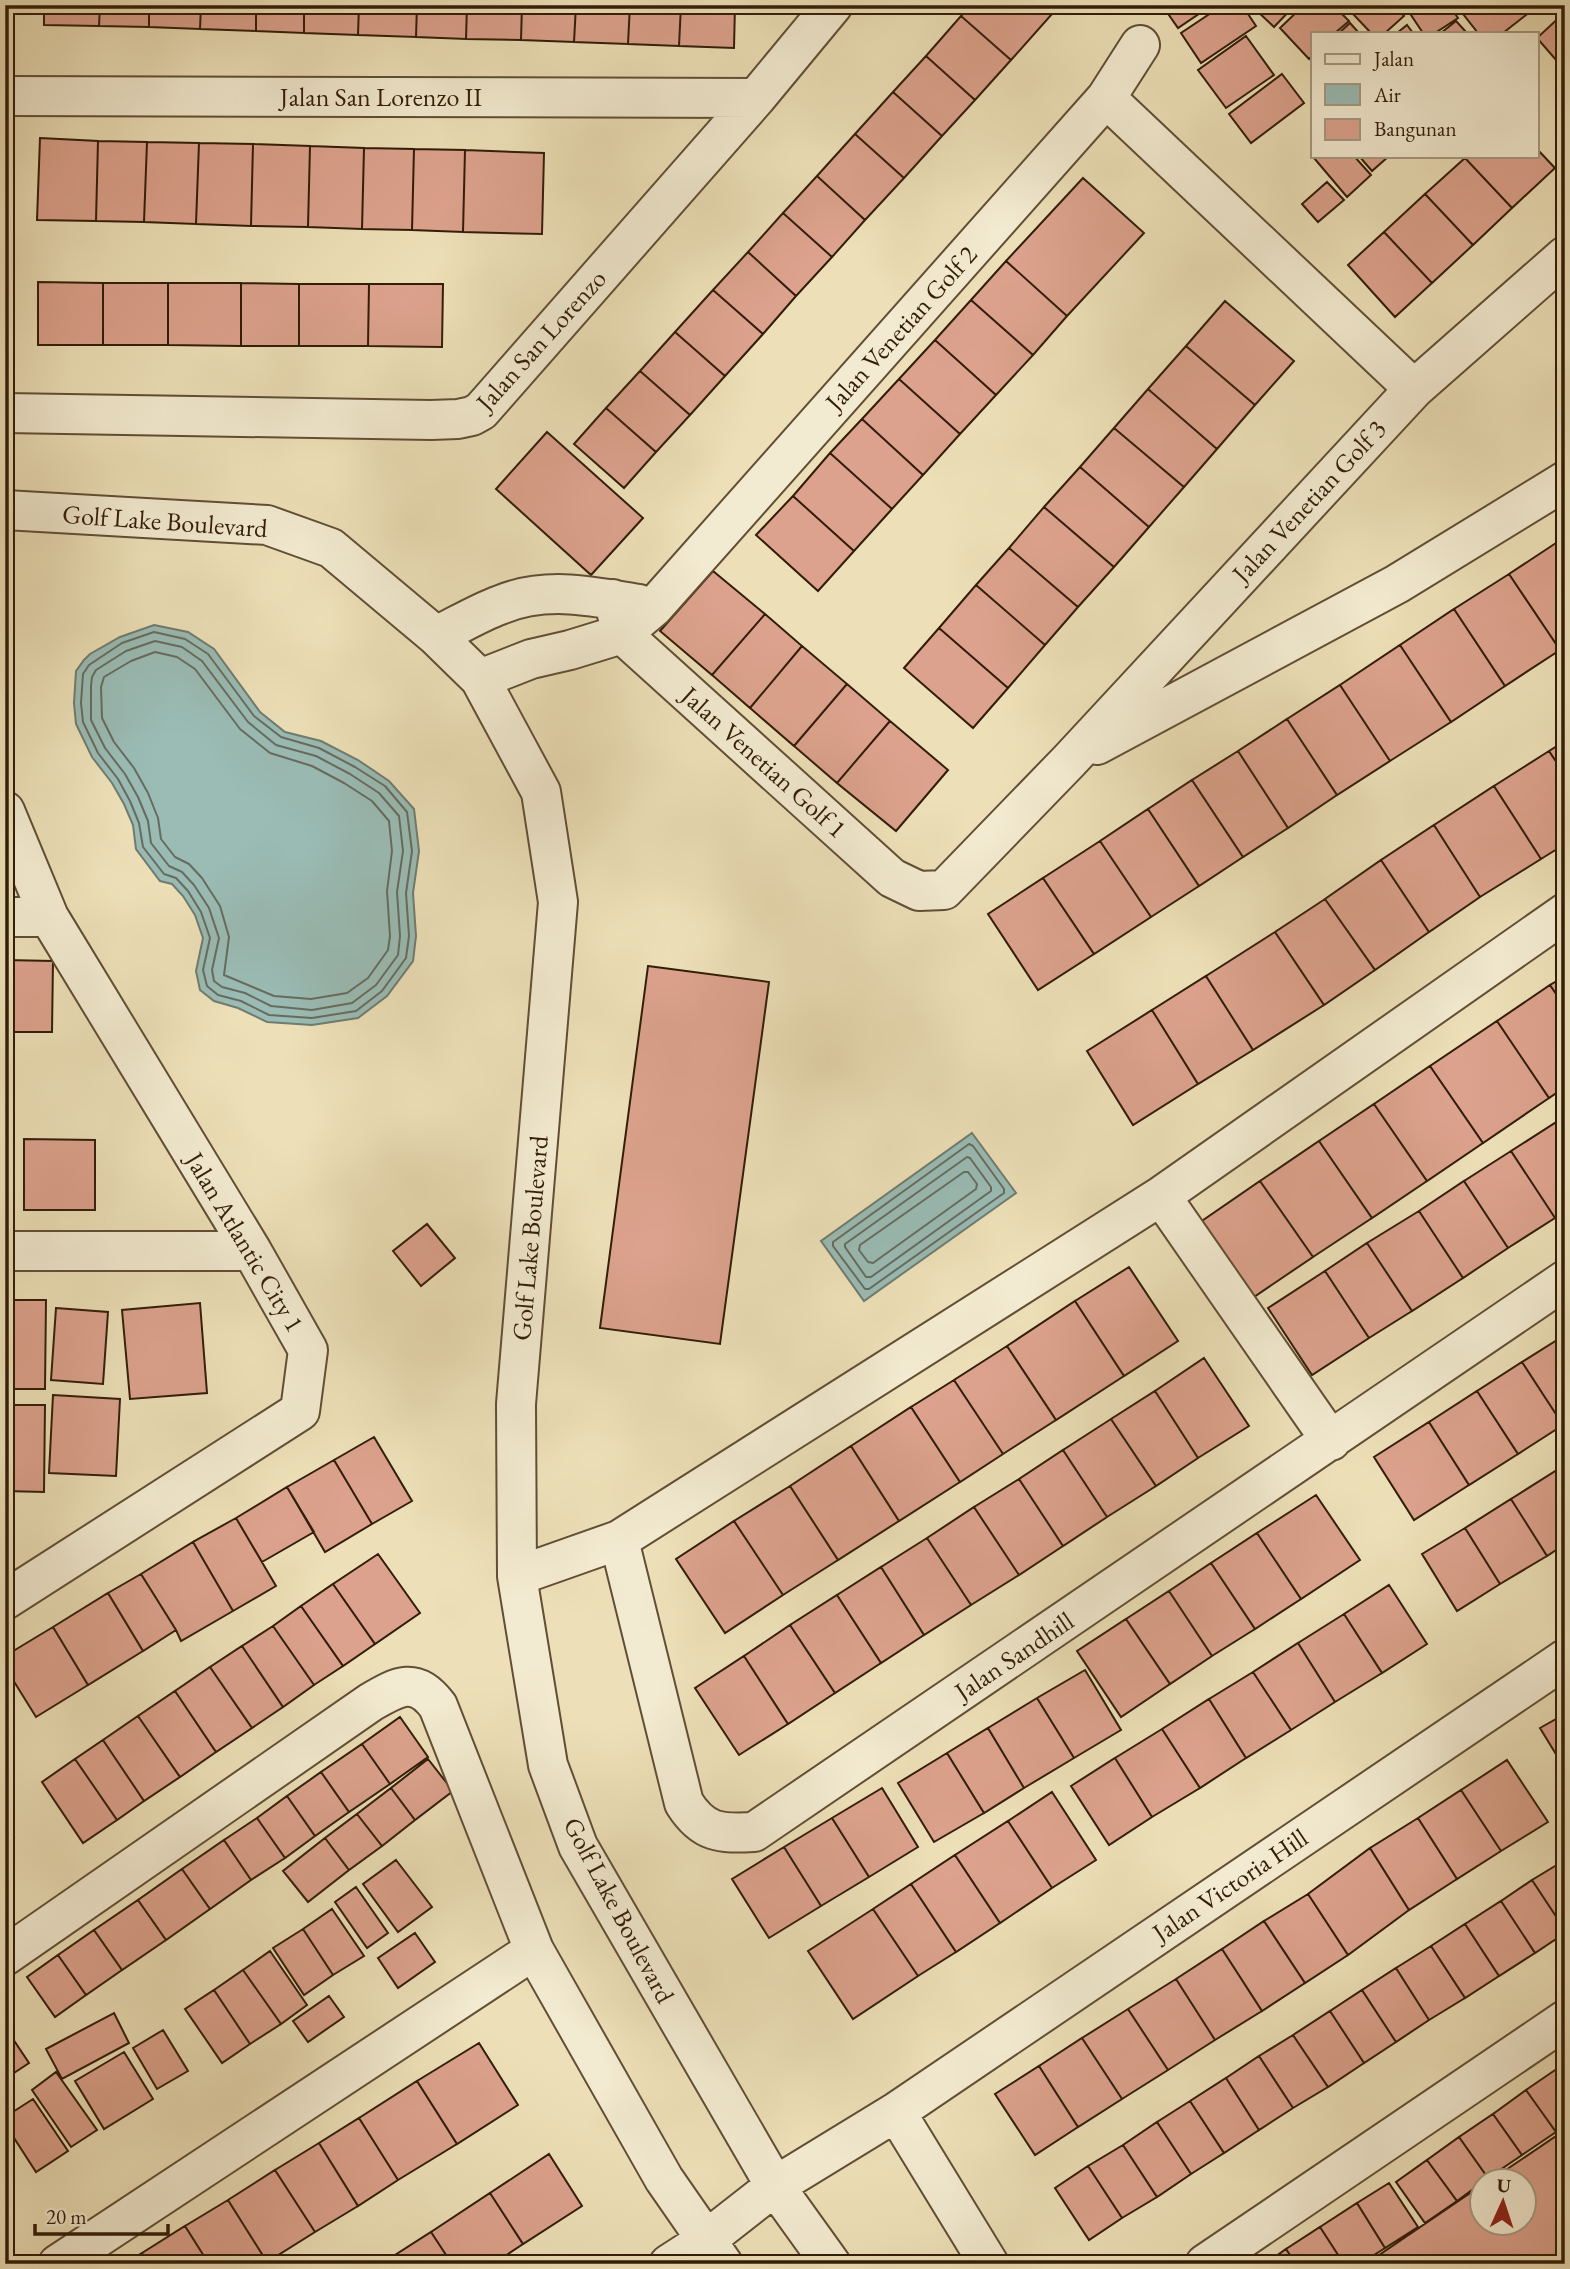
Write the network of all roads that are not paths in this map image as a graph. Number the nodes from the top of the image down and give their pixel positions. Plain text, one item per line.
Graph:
1 (833, 5) edge
2 (1140, 45) dead end
3 (5, 96) edge
4 (1106, 97) junction
5 (756, 98) junction
6 (1565, 256) edge
7 (1413, 388) junction
8 (5, 413) edge
9 (1565, 481) edge
10 (5, 510) edge
11 (618, 617) junction
12 (436, 636) junction
13 (480, 679) junction
14 (1069, 761) junction
15 (5, 811) edge
16 (944, 890) joint
17 (1565, 913) edge
18 (5, 917) edge
19 (49, 917) junction
20 (1161, 1196) junction
21 (5, 1251) edge
22 (251, 1251) junction
23 (1565, 1280) edge
24 (1331, 1441) junction
25 (620, 1540) junction
26 (517, 1576) junction
27 (8, 1596) edge
28 (1565, 1659) edge
29 (534, 1950) junction
30 (5, 1956) edge
31 (1565, 2020) edge
32 (896, 2112) junction
33 (775, 2186) junction
34 (714, 2252) edge
35 (58, 2264) edge
36 (669, 2264) edge
37 (831, 2264) edge
38 (989, 2264) edge
39 (1206, 2264) edge

1 - 5 street, Jalan San Lorenzo
2 - 4 street, Jalan Venetian Golf 2
3 - 5 street, Jalan San Lorenzo II
4 - 7 street
4 - 11 street, Jalan Venetian Golf 2
5 - 8 street, Jalan San Lorenzo
6 - 7 street, Jalan Venetian Golf 3
7 - 14 street, Jalan Venetian Golf 3
9 - 14 street, Jalan Venetian Golf 3
10 - 12 street, Golf Lake Boulevard
11 - 12 street
11 - 13 street, Jalan Venetian Golf 2
11 - 16 street, Jalan Venetian Golf 1
12 - 13 street, Golf Lake Boulevard
13 - 26 street, Golf Lake Boulevard
14 - 16 street, Jalan Venetian Golf 3
15 - 19 street, Jalan Atlantic City 1
17 - 20 street
18 - 19 street
19 - 22 street, Jalan Atlantic City 1
20 - 24 street
20 - 25 street
21 - 22 street
22 - 27 street, Jalan Atlantic City 1
23 - 24 street, Jalan Sandhill
24 - 25 street, Jalan Sandhill
25 - 26 street
26 - 33 street, Golf Lake Boulevard
28 - 32 street, Jalan Victoria Hill
29 - 30 street
29 - 34 street
29 - 35 street
31 - 39 street
32 - 33 street, Jalan Victoria Hill
32 - 38 street
33 - 34 street, Jalan Victoria Hill
33 - 37 street, Golf Lake Boulevard
34 - 36 street, Jalan Victoria Hill

